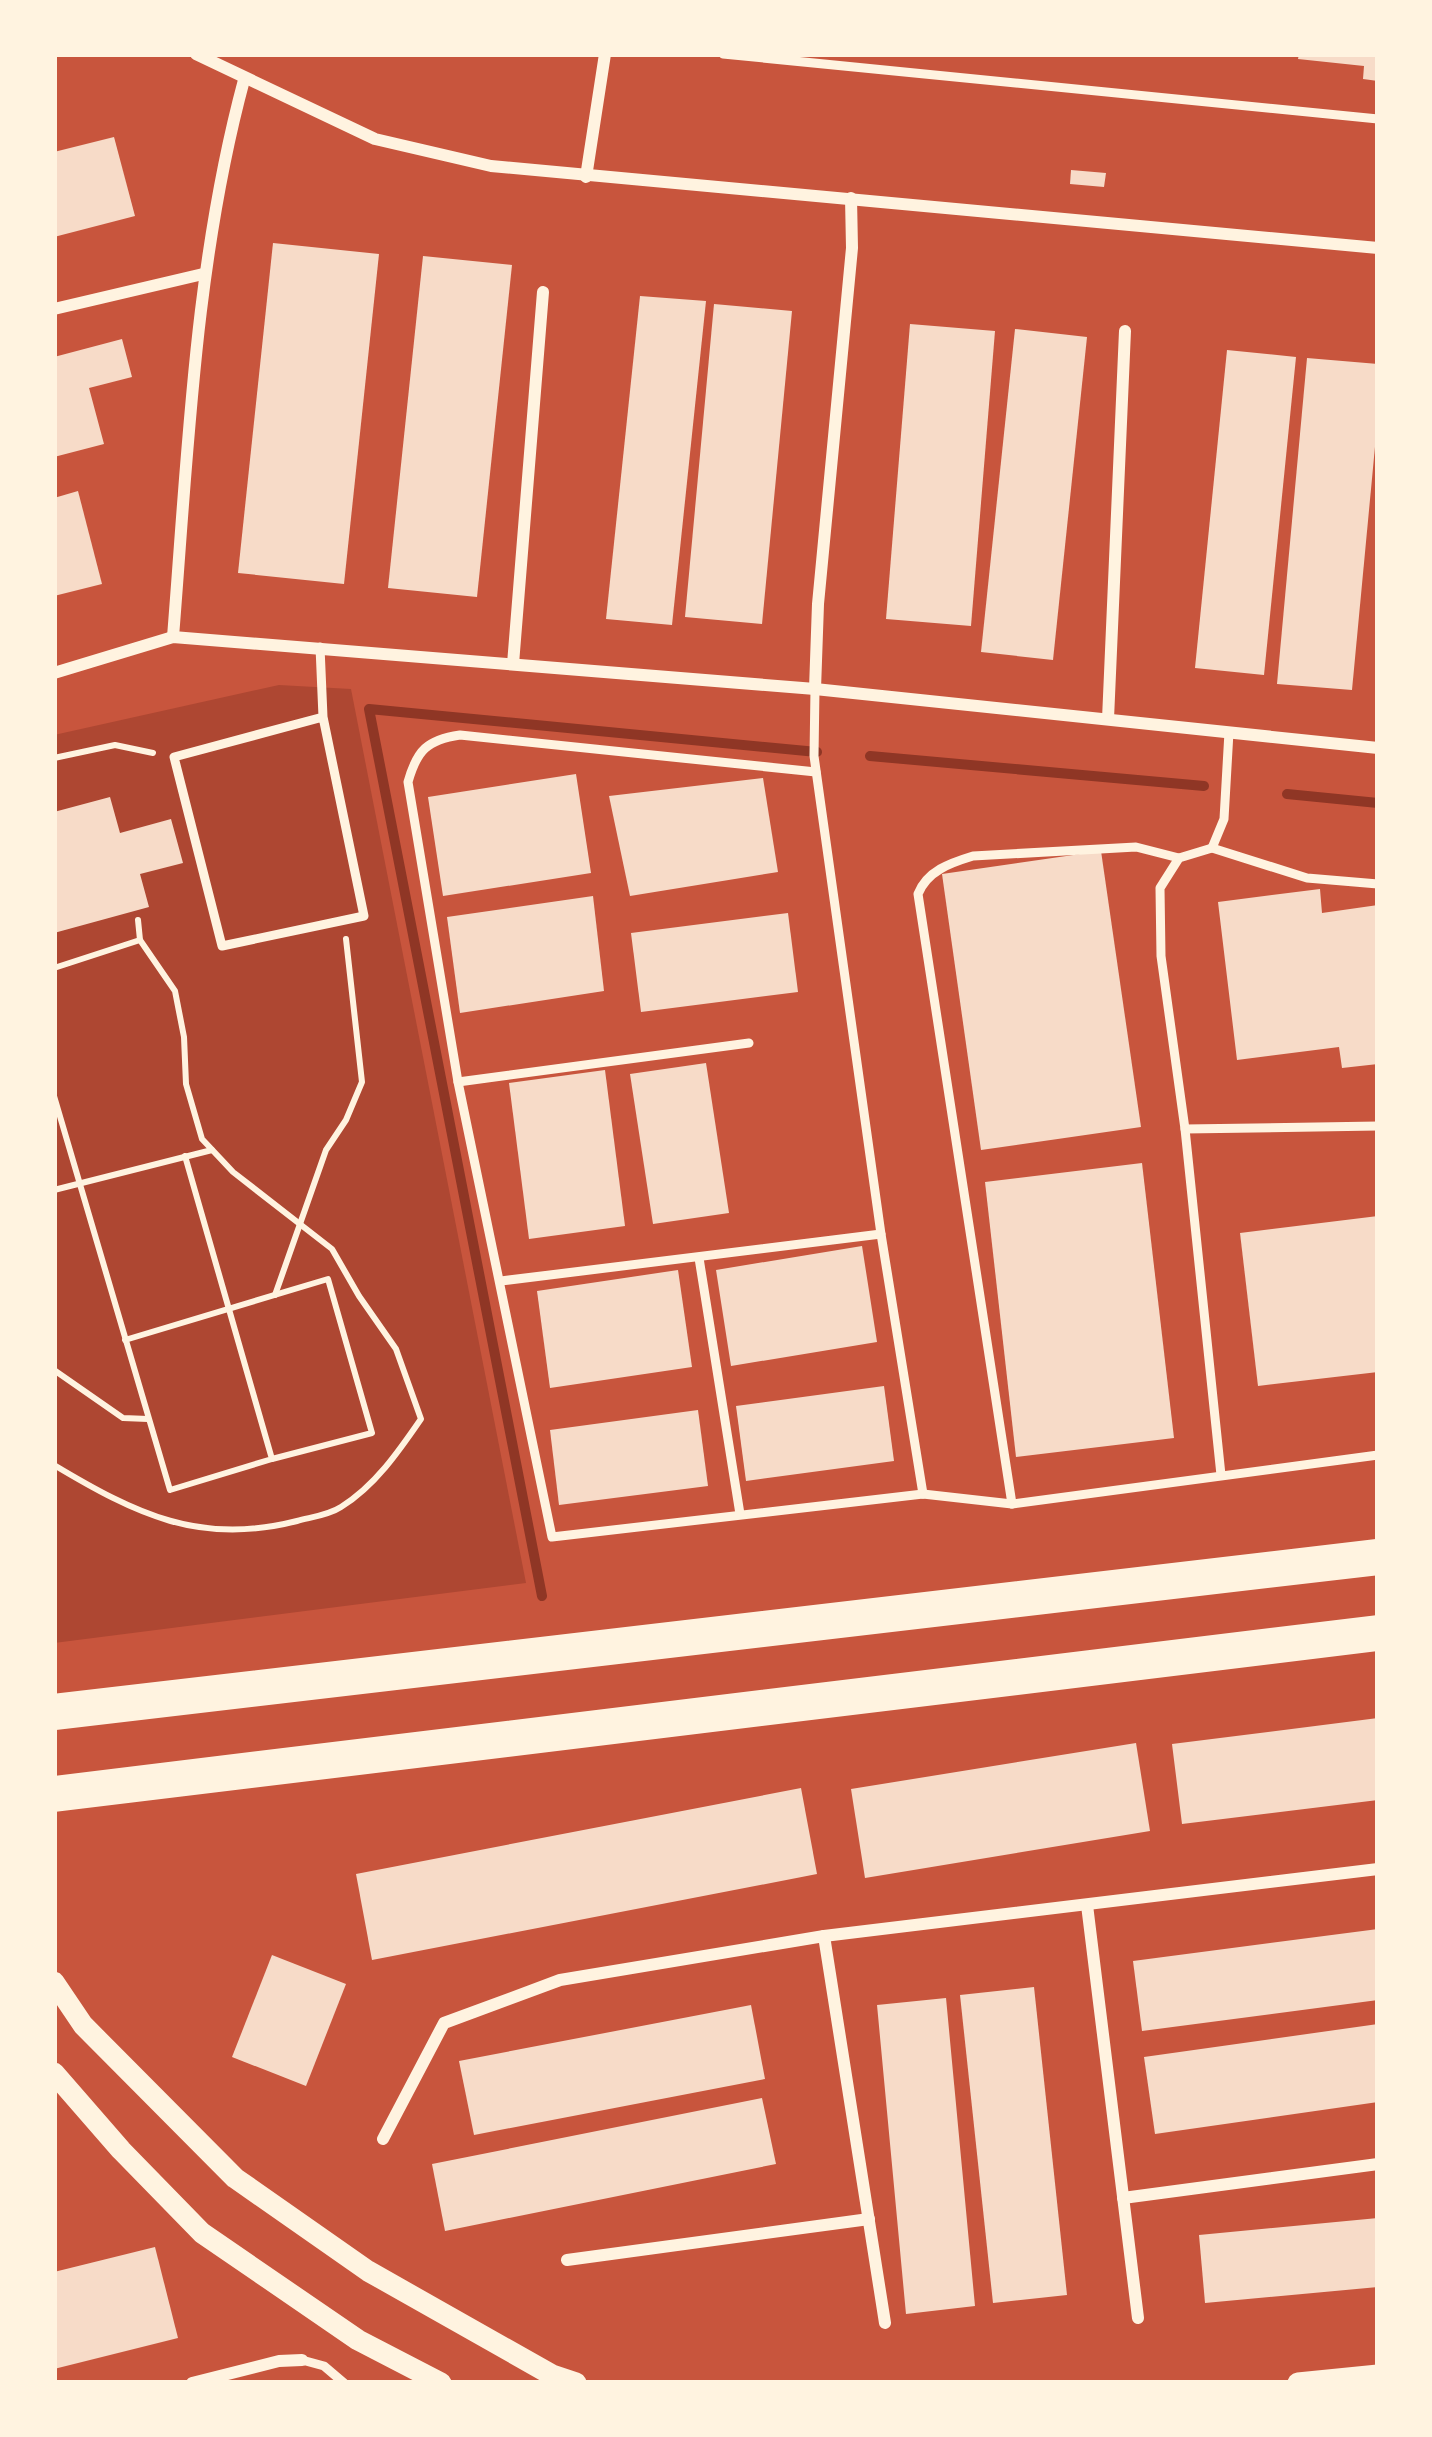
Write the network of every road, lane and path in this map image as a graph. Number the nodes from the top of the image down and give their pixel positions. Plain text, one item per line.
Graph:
1 (196, 54) edge
2 (605, 54) edge
3 (723, 54) edge
4 (244, 80) junction
5 (1378, 119) edge
6 (586, 177) junction
7 (851, 198) junction
8 (1378, 248) edge
9 (203, 274) junction
10 (543, 292) dead end
11 (54, 309) edge
12 (1125, 331) dead end
13 (172, 637) junction
14 (320, 647) junction
15 (513, 664) junction
16 (54, 673) edge
17 (815, 689) junction
18 (322, 716) junction
19 (1108, 719) junction
20 (1229, 732) junction
21 (1378, 748) edge
22 (175, 757) junction
23 (54, 758) edge
24 (816, 772) junction
25 (1211, 848) junction
26 (1179, 858) junction
27 (1378, 884) edge
28 (138, 920) dead end
29 (344, 920) junction
30 (140, 940) junction
31 (54, 968) edge
32 (749, 1043) dead end
33 (458, 1082) junction
34 (54, 1096) edge
35 (1378, 1126) edge
36 (1185, 1129) junction
37 (212, 1150) junction
38 (185, 1156) junction
39 (79, 1184) junction
40 (54, 1190) edge
41 (300, 1222) junction
42 (880, 1234) junction
43 (699, 1258) junction
44 (501, 1281) junction
45 (275, 1295) junction
46 (229, 1309) junction
47 (125, 1340) junction
48 (54, 1370) edge
49 (148, 1418) junction
50 (1378, 1455) edge
51 (272, 1459) junction
52 (54, 1465) edge
53 (1221, 1474) junction
54 (923, 1494) junction
55 (1012, 1504) junction
56 (740, 1514) junction
57 (1378, 1557) edge
58 (1378, 1633) edge
59 (54, 1712) edge
60 (54, 1794) edge
61 (1378, 1869) edge
62 (1087, 1905) junction
63 (824, 1936) junction
64 (54, 1982) edge
65 (54, 2073) edge
66 (382, 2139) dead end
67 (1378, 2164) edge
68 (1123, 2198) junction
69 (869, 2219) junction
70 (567, 2260) dead end
71 (1138, 2318) dead end
72 (885, 2324) dead end
73 (302, 2360) joint
74 (1378, 2375) edge
75 (192, 2383) edge
76 (344, 2383) edge
77 (441, 2383) edge
78 (576, 2383) edge
79 (1298, 2383) edge

1 - 4 street
2 - 6 street
3 - 5 lane
4 - 6 street
4 - 9 street
6 - 7 street
7 - 8 street
7 - 17 street
9 - 11 street
9 - 13 street
10 - 15 street
12 - 19 street
13 - 14 street
13 - 16 street
14 - 15 street
14 - 18 lane
15 - 17 street
17 - 19 street
17 - 24 lane
18 - 22 lane
18 - 29 lane
19 - 20 street
20 - 21 street
20 - 25 lane
22 - 23 path
22 - 29 lane
24 - 33 lane
24 - 42 lane
25 - 26 lane
25 - 27 lane
26 - 36 lane
26 - 55 lane
28 - 30 path
29 - 41 path
30 - 31 path
30 - 37 path
32 - 33 lane
33 - 44 lane
34 - 39 path
35 - 36 lane
36 - 53 lane
37 - 38 path
37 - 41 path
38 - 39 path
38 - 46 path
39 - 40 path
39 - 47 path
41 - 45 path
41 - 52 path
42 - 43 lane
42 - 54 lane
43 - 44 lane
43 - 56 lane
44 - 56 lane
45 - 46 path
45 - 51 path
46 - 47 path
46 - 51 path
47 - 49 path
48 - 49 path
49 - 51 path
50 - 53 lane
53 - 55 lane
54 - 55 lane
54 - 56 lane
57 - 59 highway
58 - 60 highway
61 - 62 street
62 - 63 street
62 - 68 street
63 - 66 street
63 - 69 street
64 - 78 street
65 - 77 street
67 - 68 street
68 - 71 street
69 - 70 street
69 - 72 street
73 - 75 street
73 - 76 lane
74 - 79 street

